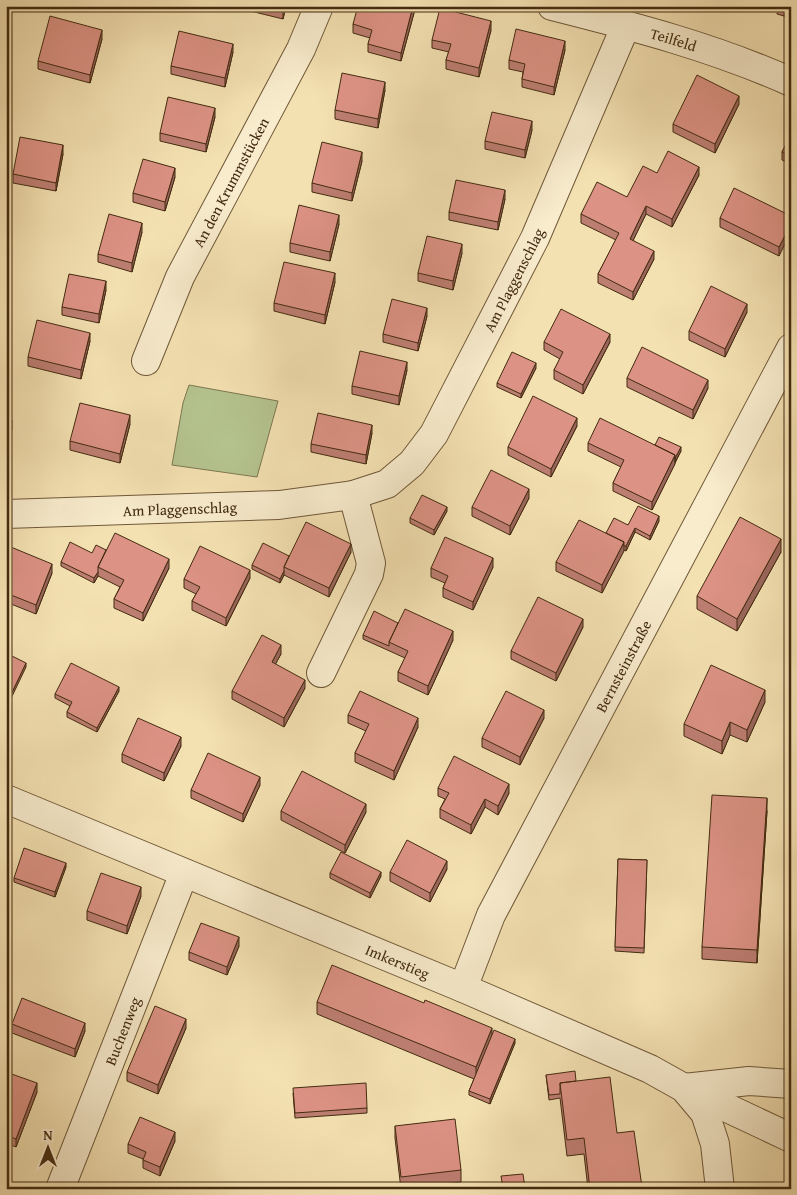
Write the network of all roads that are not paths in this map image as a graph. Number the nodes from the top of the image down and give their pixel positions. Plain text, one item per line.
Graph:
1 (319, 6) edge
2 (552, 6) edge
3 (626, 24) junction
4 (791, 82) edge
5 (791, 348) edge
6 (146, 361) dead end
7 (353, 495) junction
8 (6, 514) edge
9 (321, 673) dead end
10 (6, 799) edge
11 (184, 872) junction
12 (463, 988) junction
13 (791, 1084) edge
14 (684, 1088) junction
15 (791, 1138) edge
16 (60, 1189) edge
17 (720, 1189) edge

1 - 6 street, An den Krummstücken
2 - 3 street, Teilfeld
3 - 4 street, Teilfeld
3 - 7 street, Am Plaggenschlag
5 - 12 street, Bernsteinstraße
7 - 8 street, Am Plaggenschlag
7 - 9 street
10 - 11 street, Imkerstieg
11 - 12 street, Imkerstieg
11 - 16 street, Buchenweg
12 - 14 street, Imkerstieg
13 - 14 street
14 - 15 street
14 - 17 street, Imkerstieg

